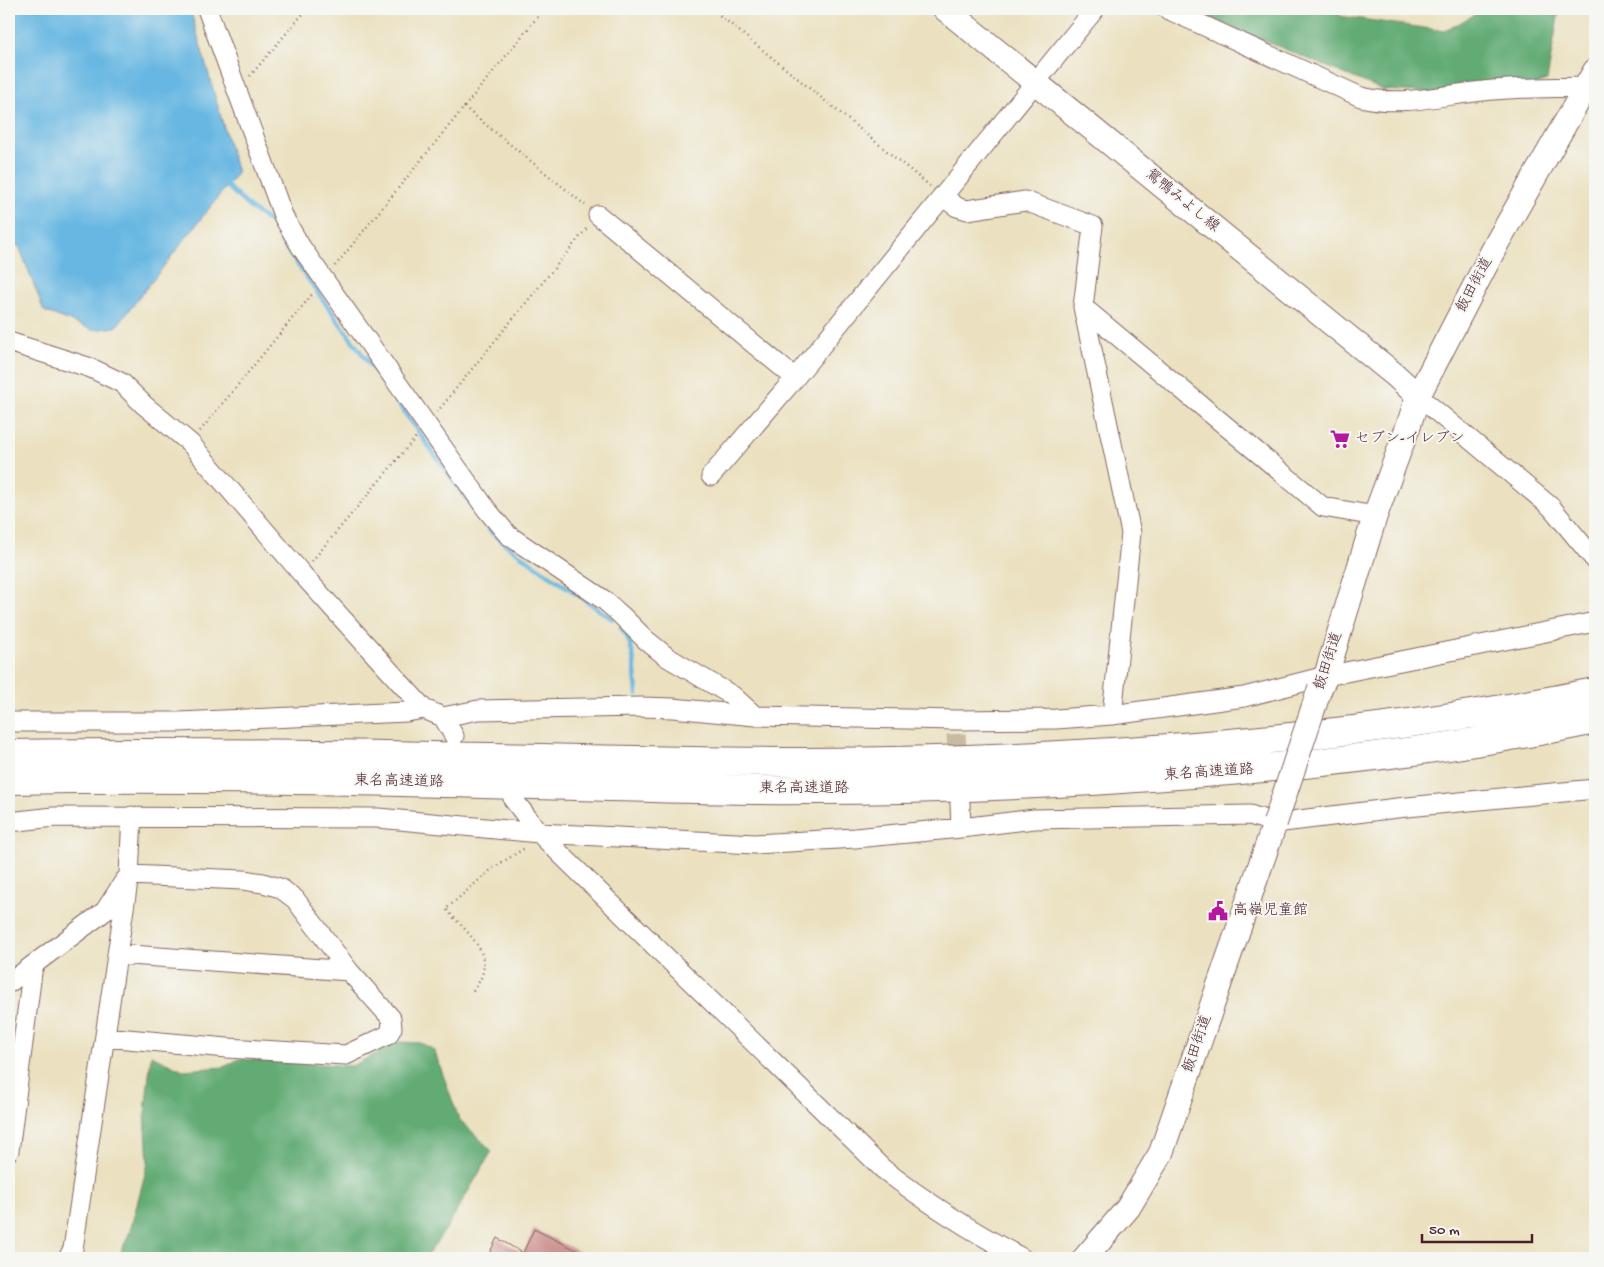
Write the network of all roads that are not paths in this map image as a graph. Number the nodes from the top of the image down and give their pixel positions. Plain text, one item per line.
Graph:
1 (207, 9) edge
2 (945, 9) edge
3 (1095, 9) edge
4 (1167, 9) edge
5 (1034, 81) junction
6 (1592, 82) edge
7 (942, 196) junction
8 (598, 215) road end
9 (1083, 307) junction
10 (9, 342) edge
11 (795, 378) junction
12 (1418, 396) junction
13 (711, 476) dead end
14 (1375, 516) junction
15 (1595, 560) edge
16 (1595, 622) edge
17 (1323, 682) junction
18 (1595, 692) edge
19 (424, 709) junction
20 (1112, 715) junction
21 (755, 716) junction
22 (443, 718) junction
23 (1595, 720) edge
24 (9, 722) edge
25 (454, 736) dead end
26 (9, 754) edge
27 (9, 780) edge
28 (1595, 789) edge
29 (513, 799) dead end
30 (960, 803) dead end
31 (132, 816) junction
32 (9, 822) edge
33 (1275, 823) junction
34 (961, 828) junction
35 (539, 833) junction
36 (128, 875) junction
37 (116, 954) junction
38 (33, 965) junction
39 (349, 971) junction
40 (9, 983) edge
41 (105, 1037) junction
42 (9, 1151) edge
43 (68, 1258) edge
44 (1022, 1258) edge
45 (1085, 1258) edge

1 - 21 street
2 - 5 main road, 鴛鴨みよし線
3 - 5 street
4 - 6 street
5 - 7 street
5 - 12 main road, 鴛鴨みよし線
6 - 12 main road, 飯田街道
7 - 9 street
7 - 11 street
8 - 11 street
9 - 14 street
9 - 20 street
10 - 19 street
11 - 13 street
12 - 14 main road, 飯田街道
12 - 15 street
14 - 17 main road, 飯田街道
16 - 17 street
17 - 20 street
17 - 33 main road, 飯田街道, bridge
18 - 26 highway, 東名高速道路
19 - 22 street
19 - 24 street
20 - 21 street
21 - 22 street
22 - 25 street
23 - 27 highway, 東名高速道路
28 - 33 street
29 - 35 street
30 - 34 street
31 - 32 street
31 - 35 street
31 - 36 street
33 - 34 street
33 - 45 main road, 飯田街道
34 - 35 street
35 - 44 street
36 - 37 street
36 - 38 street
36 - 39 street
37 - 39 street
37 - 41 street
38 - 40 street
38 - 42 street
39 - 41 street
41 - 43 street

